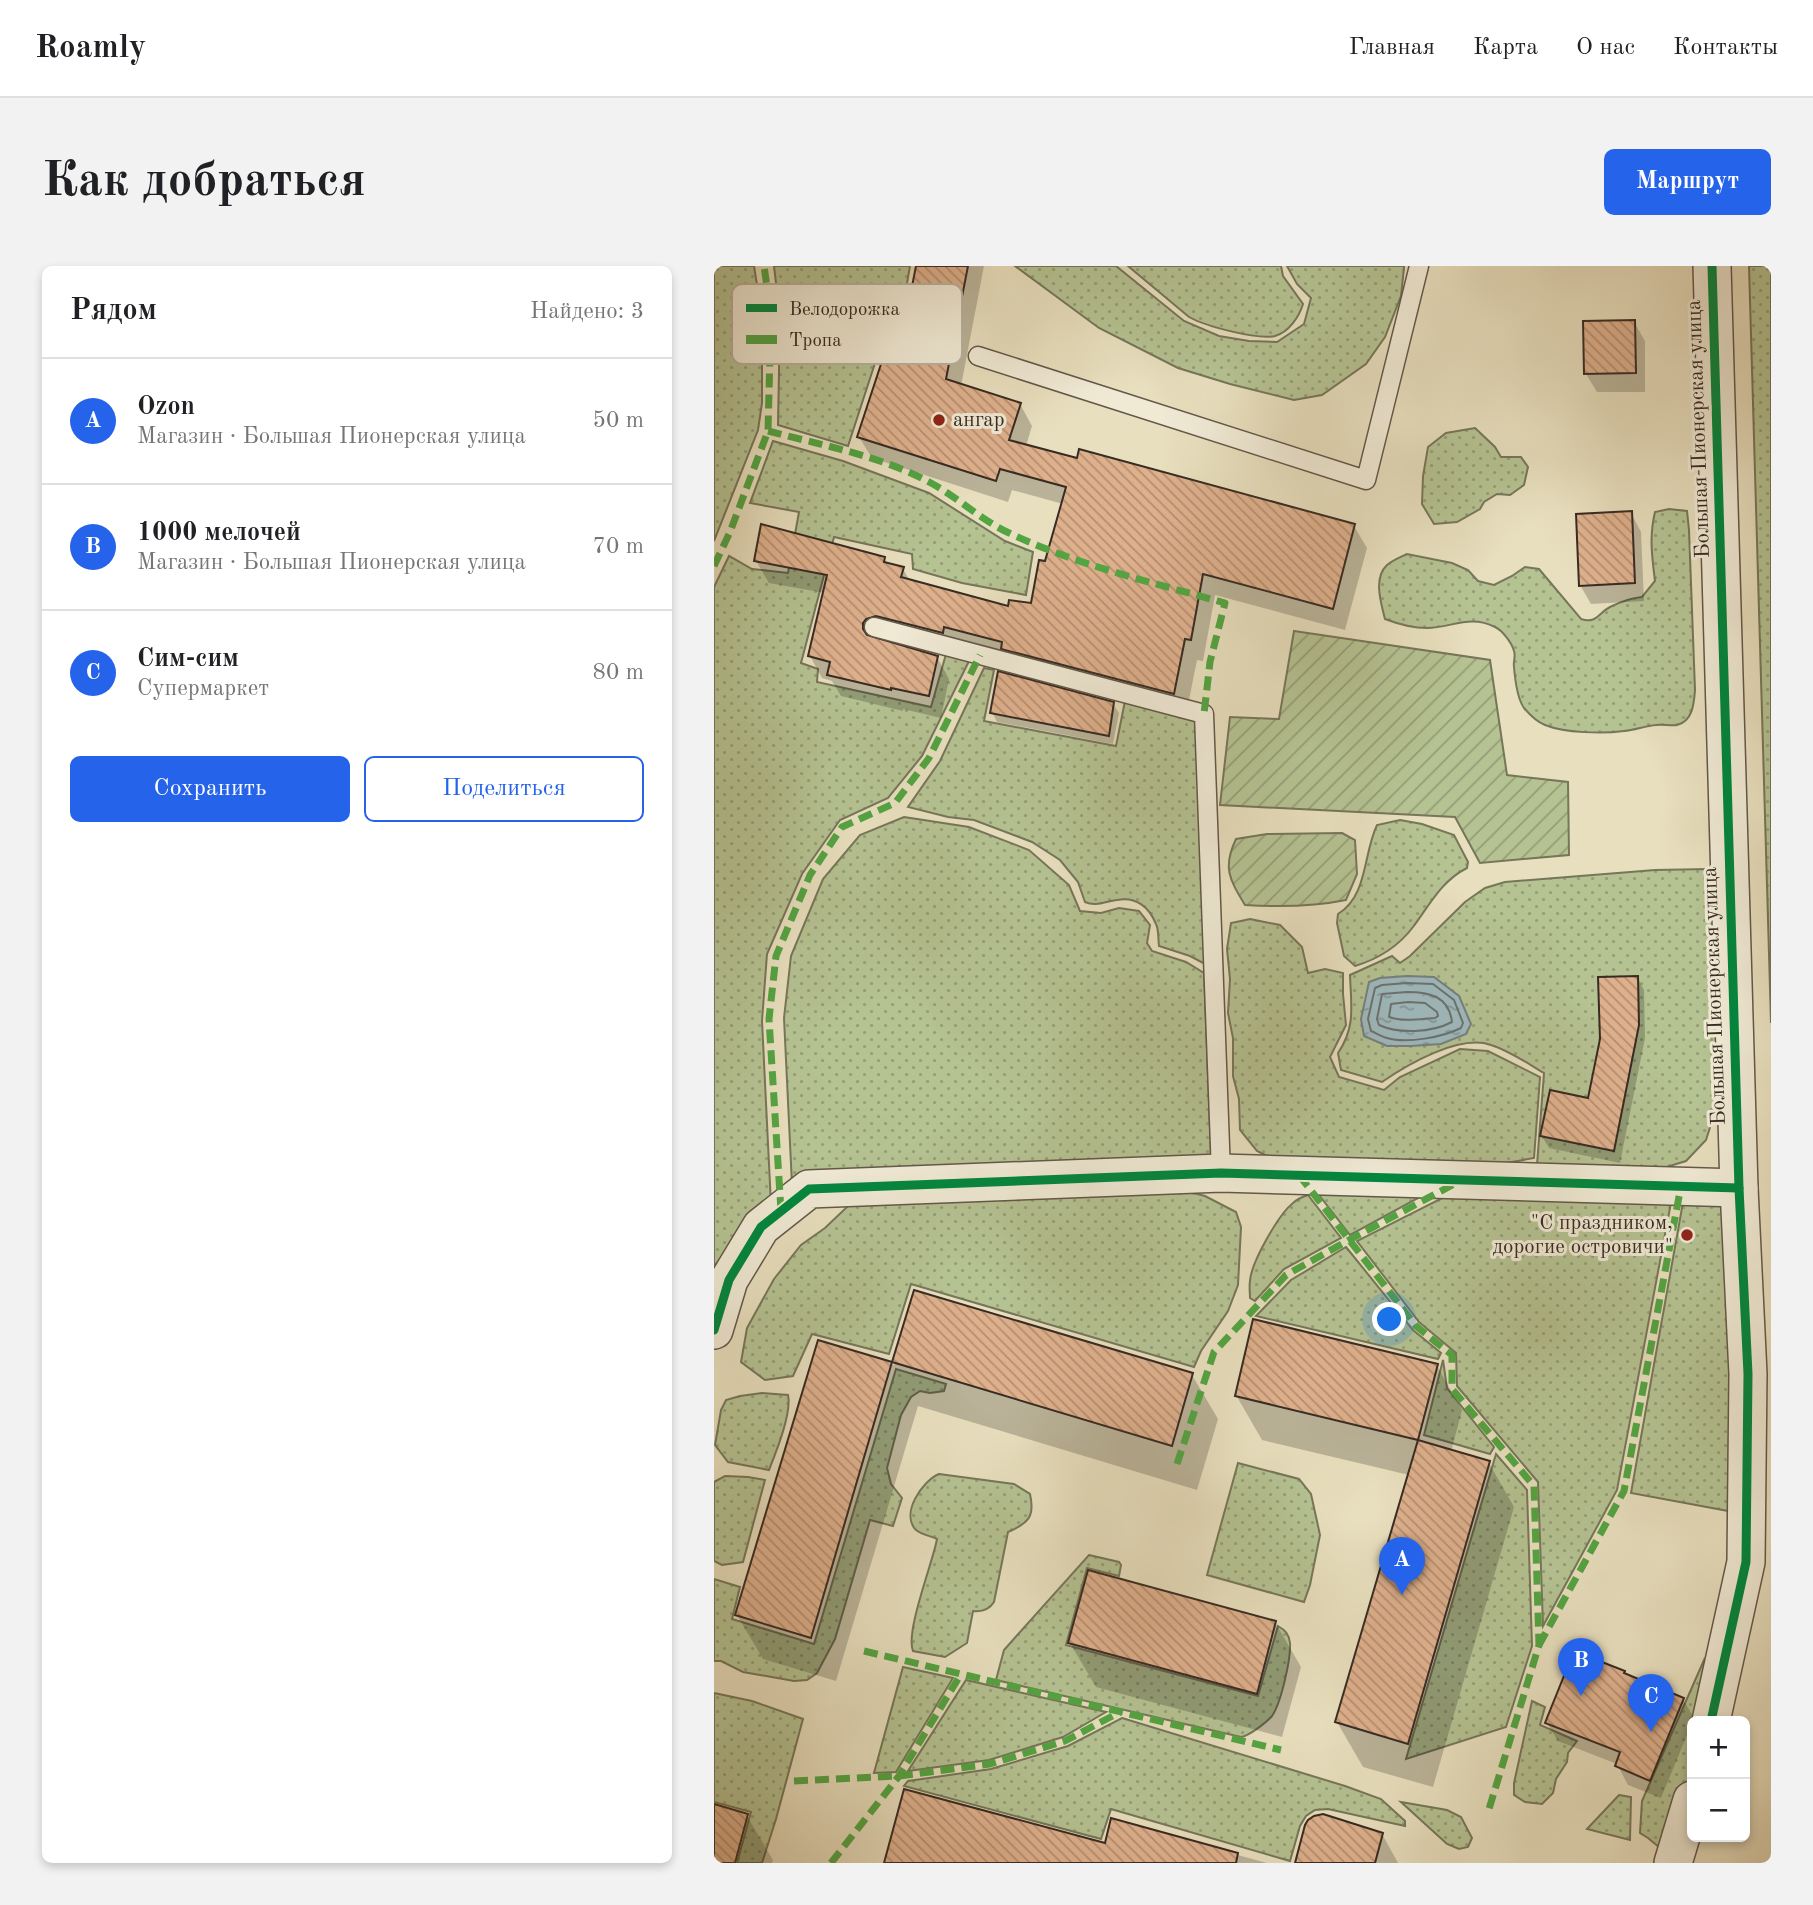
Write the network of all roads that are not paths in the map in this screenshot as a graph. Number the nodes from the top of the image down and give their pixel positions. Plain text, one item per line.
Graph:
1 (1419, 266) edge
2 (1712, 266) edge
3 (978, 356) dead end
4 (874, 627) dead end
5 (1221, 1173) junction
6 (1739, 1188) junction
7 (714, 1330) edge
8 (1712, 1716) edge
9 (1687, 1817) edge
10 (1673, 1863) edge

1 - 3 lane
2 - 6 street, Большая Пионерская улица
4 - 5 lane
5 - 6 street
5 - 7 street
6 - 8 street, Большая Пионерская улица
9 - 10 street

